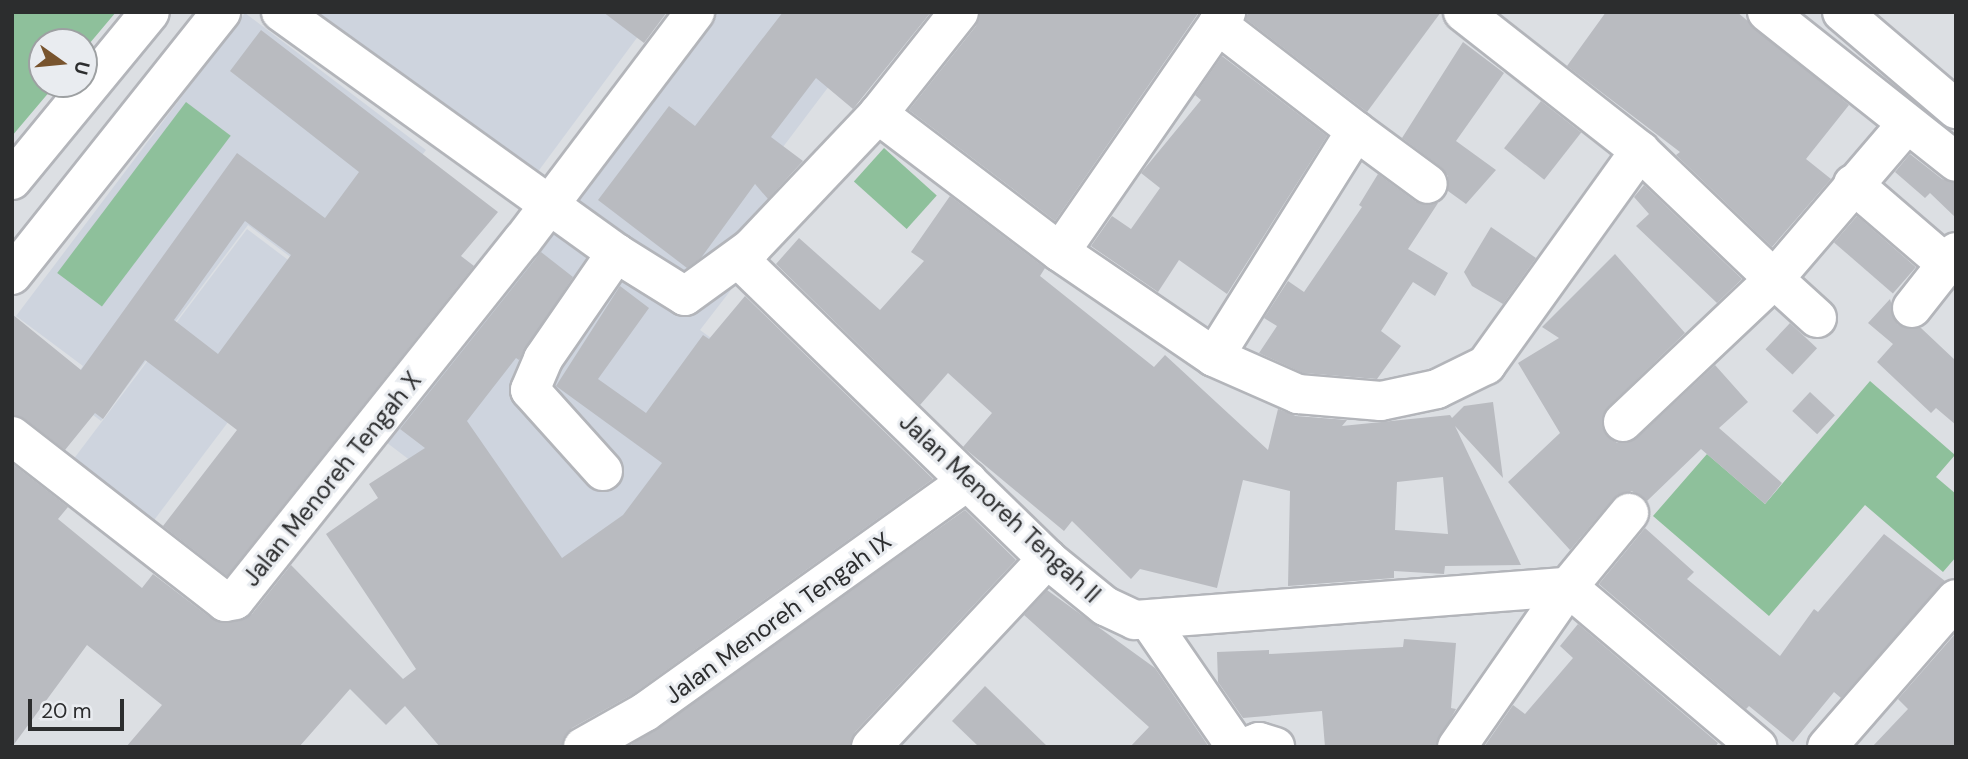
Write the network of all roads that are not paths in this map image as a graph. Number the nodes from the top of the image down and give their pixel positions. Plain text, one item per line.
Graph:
1 (150, 12) edge
2 (220, 12) edge
3 (281, 12) edge
4 (695, 12) edge
5 (959, 12) edge
6 (1463, 12) edge
7 (1767, 12) edge
8 (1842, 12) edge
9 (1221, 18) edge
10 (1956, 109) edge
11 (878, 114) junction
12 (1905, 127) junction
13 (1356, 131) junction
14 (1640, 151) junction
15 (1956, 162) edge
16 (12, 180) edge
17 (1428, 184) dead end
18 (1853, 184) junction
19 (549, 205) junction
20 (1060, 252) junction
21 (616, 253) junction
22 (1951, 258) edge
23 (739, 259) junction
24 (12, 275) edge
25 (1774, 279) junction
26 (1912, 307) dead end
27 (1817, 318) dead end
28 (1214, 358) junction
29 (1623, 422) dead end
30 (12, 436) edge
31 (603, 471) dead end
32 (968, 481) junction
33 (1629, 513) dead end
34 (1047, 559) junction
35 (1568, 587) junction
36 (1956, 599) edge
37 (1150, 622) junction
38 (583, 747) edge
39 (871, 747) edge
40 (1236, 747) edge
41 (1246, 747) edge
42 (1275, 747) edge
43 (1457, 747) edge
44 (1757, 747) edge
45 (1827, 747) edge

1 - 16 street
2 - 24 street
3 - 19 street
4 - 19 street, Jalan Menoreh Tengah X
5 - 11 street
6 - 14 street
7 - 12 street
8 - 10 street
9 - 13 street
9 - 20 street
11 - 20 street
11 - 23 street
12 - 15 street
12 - 18 street
13 - 17 street
13 - 28 street
14 - 25 street
14 - 28 street
18 - 22 street
18 - 25 street
19 - 21 street
19 - 30 street, Jalan Menoreh Tengah X
20 - 28 street
21 - 23 street
21 - 31 street
22 - 26 street
23 - 32 street, Jalan Menoreh Tengah II
25 - 27 street
25 - 29 street
32 - 34 street, Jalan Menoreh Tengah II
32 - 38 street, Jalan Menoreh Tengah IX
33 - 35 street
34 - 37 street, Jalan Menoreh Tengah II
34 - 39 street
35 - 37 street, Jalan Menoreh Tengah II
35 - 43 street
35 - 44 street
36 - 45 street
37 - 40 street
41 - 42 street

